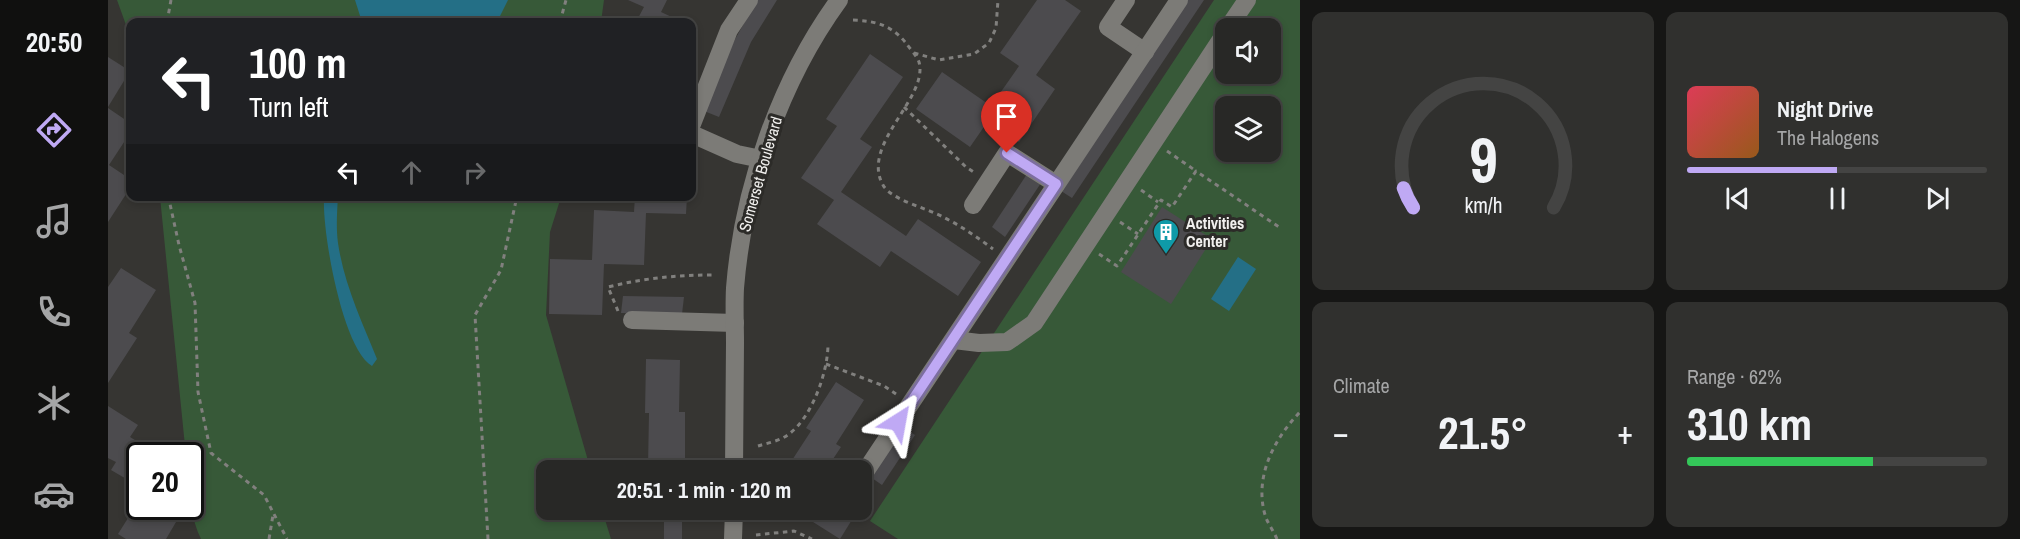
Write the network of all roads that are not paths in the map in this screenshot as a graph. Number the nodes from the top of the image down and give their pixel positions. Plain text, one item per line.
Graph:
1 (748, 0) edge
2 (839, 0) edge
3 (1126, 0) edge
4 (1179, 0) edge
5 (1247, 0) edge
6 (1235, 18) edge
7 (1215, 48) edge
8 (1145, 52) junction
9 (696, 114) edge
10 (696, 136) edge
11 (761, 159) junction
12 (1056, 184) junction
13 (973, 206) dead end
14 (632, 320) road end
15 (735, 323) junction
16 (954, 340) junction
17 (734, 460) edge
18 (872, 462) edge
19 (734, 520) edge
20 (733, 539) edge

1 - 9 street
2 - 11 street, Somerset Boulevard
3 - 8 street
4 - 8 street
5 - 6 street
7 - 16 street
8 - 12 street
10 - 11 street
11 - 15 street, Somerset Boulevard
12 - 13 street
12 - 16 street
14 - 15 street
15 - 17 street, Somerset Boulevard
16 - 18 street
19 - 20 street

